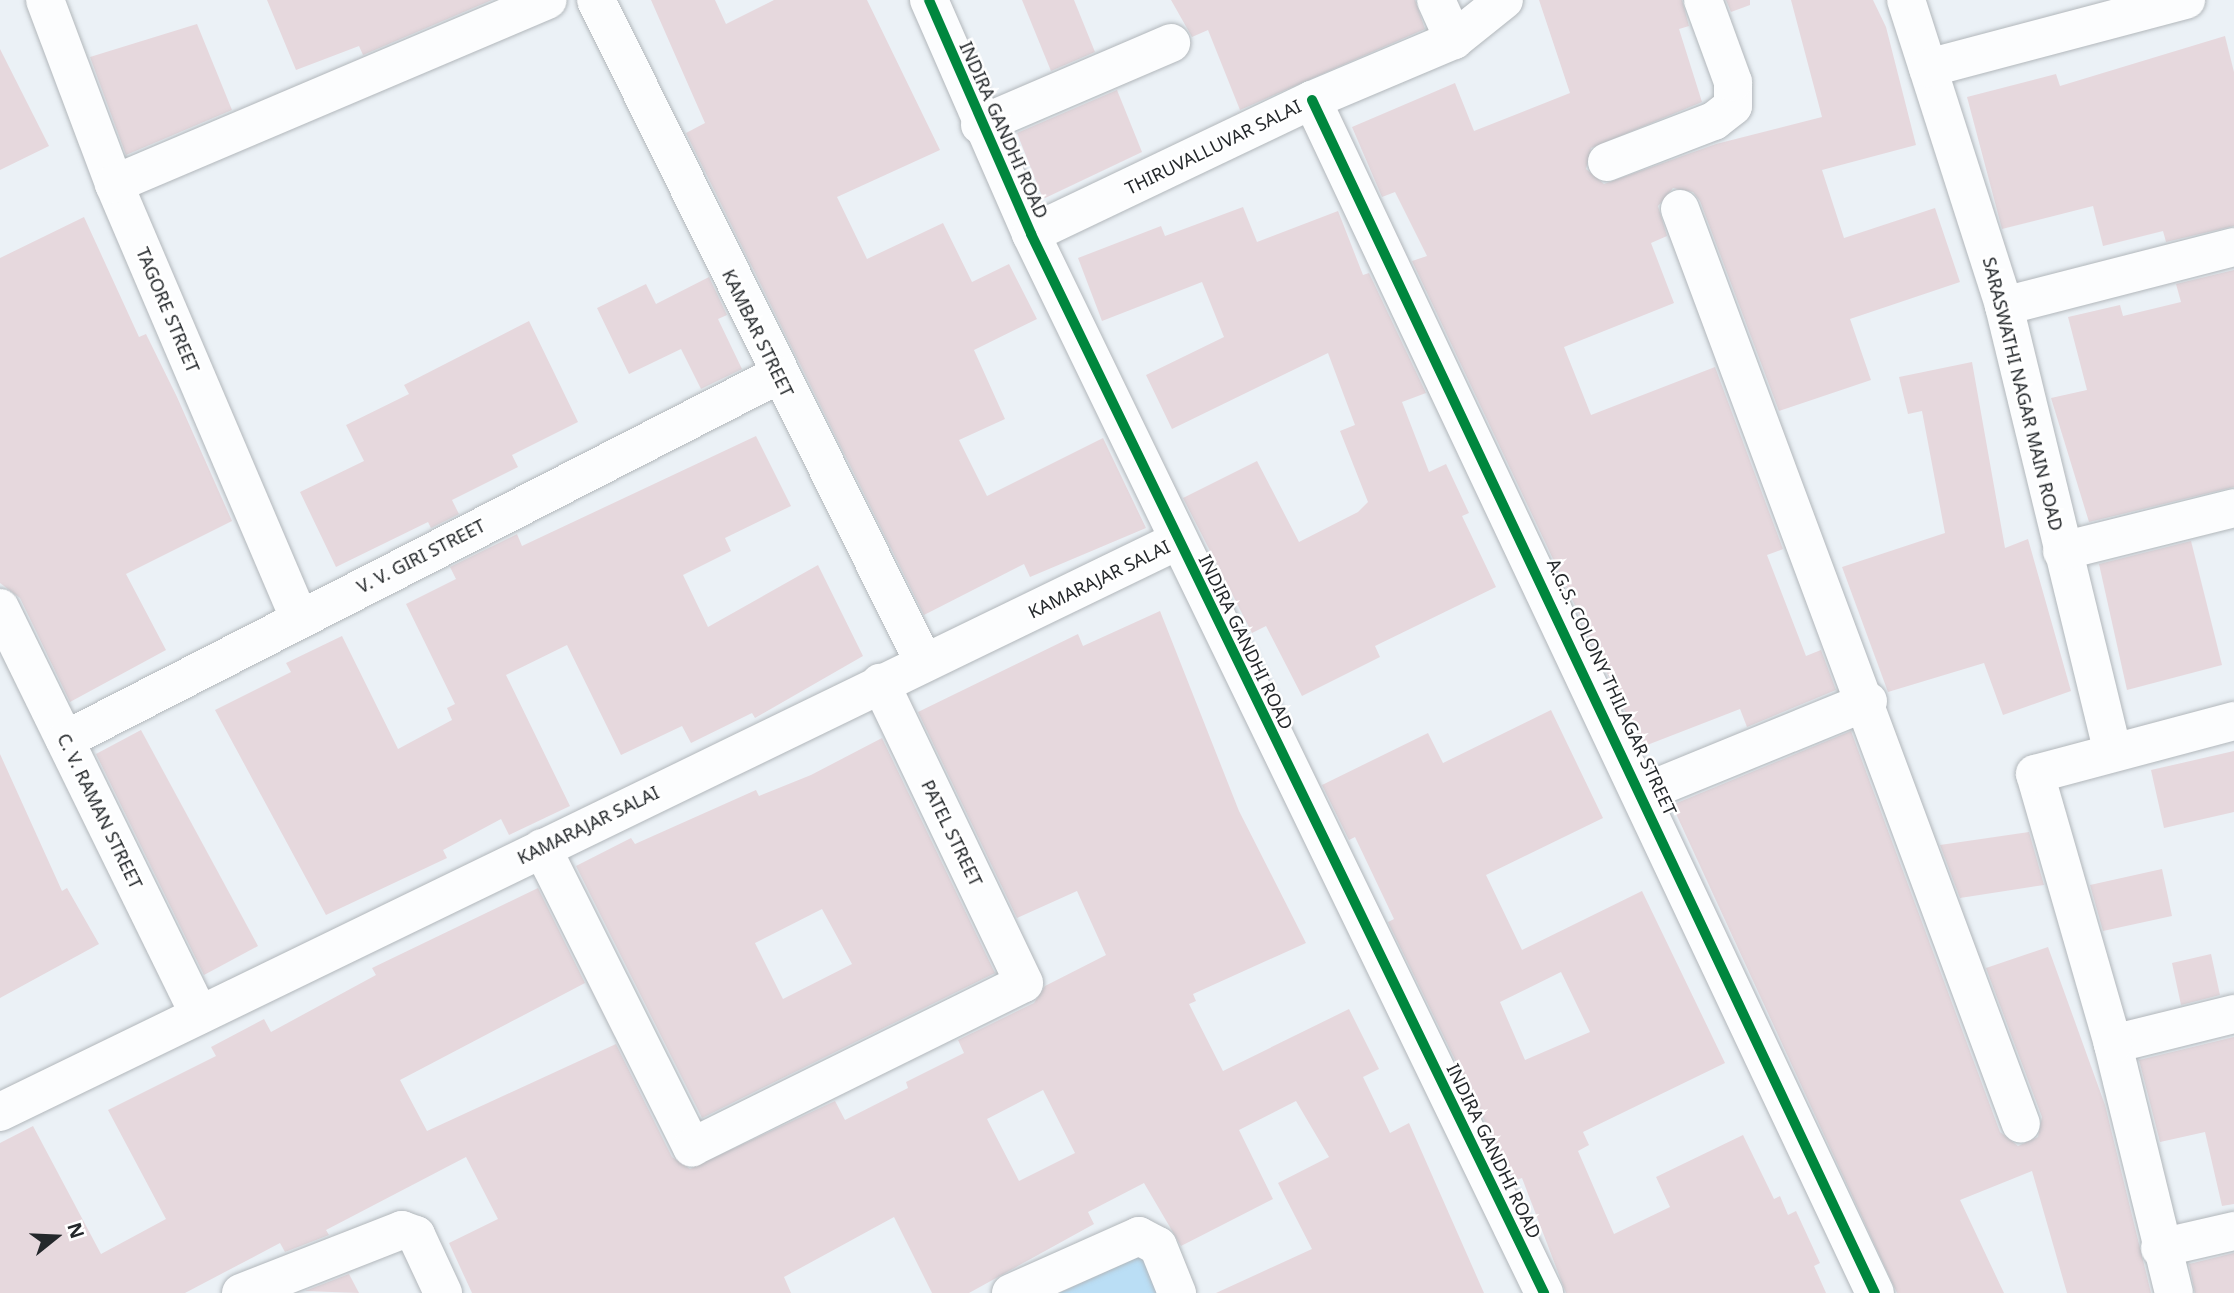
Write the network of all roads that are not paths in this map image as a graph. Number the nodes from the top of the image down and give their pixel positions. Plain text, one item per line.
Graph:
1 (45, 0) edge
2 (548, 0) edge
3 (596, 0) edge
4 (929, 0) edge
5 (1436, 0) edge
6 (1504, 0) edge
7 (1703, 0) edge
8 (1906, 0) edge
9 (2186, 0) edge
10 (1454, 40) junction
11 (1171, 43) dead end
12 (1928, 68) junction
13 (1312, 100) junction
14 (981, 125) junction
15 (1607, 162) dead end
16 (114, 184) junction
17 (1680, 209) dead end
18 (1031, 234) junction
19 (2234, 247) edge
20 (2004, 306) junction
21 (778, 375) junction
22 (2234, 508) edge
23 (1177, 541) junction
24 (2062, 551) junction
25 (0, 608) edge
26 (299, 618) junction
27 (924, 663) junction
28 (880, 683) junction
29 (1868, 701) junction
30 (2234, 721) edge
31 (65, 740) junction
32 (2113, 752) junction
33 (1643, 793) junction
34 (542, 848) junction
35 (2234, 1014) edge
36 (199, 1016) junction
37 (2113, 1044) junction
38 (0, 1112) edge
39 (2021, 1124) dead end
40 (2234, 1231) edge
41 (2160, 1248) junction
42 (241, 1293) edge
43 (443, 1293) edge
44 (1011, 1293) edge
45 (1177, 1293) edge
46 (1544, 1293) edge
47 (1875, 1293) edge
48 (2174, 1293) edge

1 - 16 street, TAGORE STREET
2 - 16 street
3 - 21 street, KAMBAR STREET
4 - 14 street, INDIRA GANDHI ROAD
5 - 10 street
6 - 10 street, THIRUVALLUVAR SALAI
7 - 15 street
8 - 12 street, SARASWATHI NAGAR MAIN ROAD
9 - 12 street
10 - 13 street, THIRUVALLUVAR SALAI
11 - 14 street
12 - 20 street, SARASWATHI NAGAR MAIN ROAD
13 - 18 street, THIRUVALLUVAR SALAI
13 - 33 street, A.G.S. COLONY THILAGAR STREET
14 - 18 street, INDIRA GANDHI ROAD
16 - 26 street, TAGORE STREET
17 - 29 street
18 - 23 street, INDIRA GANDHI ROAD
19 - 20 street
20 - 24 street, SARASWATHI NAGAR MAIN ROAD
21 - 26 street, V. V. GIRI STREET
21 - 27 street, KAMBAR STREET
22 - 24 street
23 - 27 street, KAMARAJAR SALAI
23 - 46 street, INDIRA GANDHI ROAD
24 - 32 street, SARASWATHI NAGAR MAIN ROAD
25 - 31 street, C. V. RAMAN STREET
26 - 31 street, V. V. GIRI STREET
27 - 28 street, KAMARAJAR SALAI
28 - 34 street, KAMARAJAR SALAI
28 - 34 street, PATEL STREET
29 - 33 street
29 - 39 street
30 - 32 street
31 - 36 street, C. V. RAMAN STREET
32 - 37 street
33 - 47 street, A.G.S. COLONY THILAGAR STREET
34 - 36 street, KAMARAJAR SALAI
35 - 37 street
36 - 38 street, KAMARAJAR SALAI
37 - 41 street
40 - 41 street
41 - 48 street
42 - 43 street
44 - 45 street

